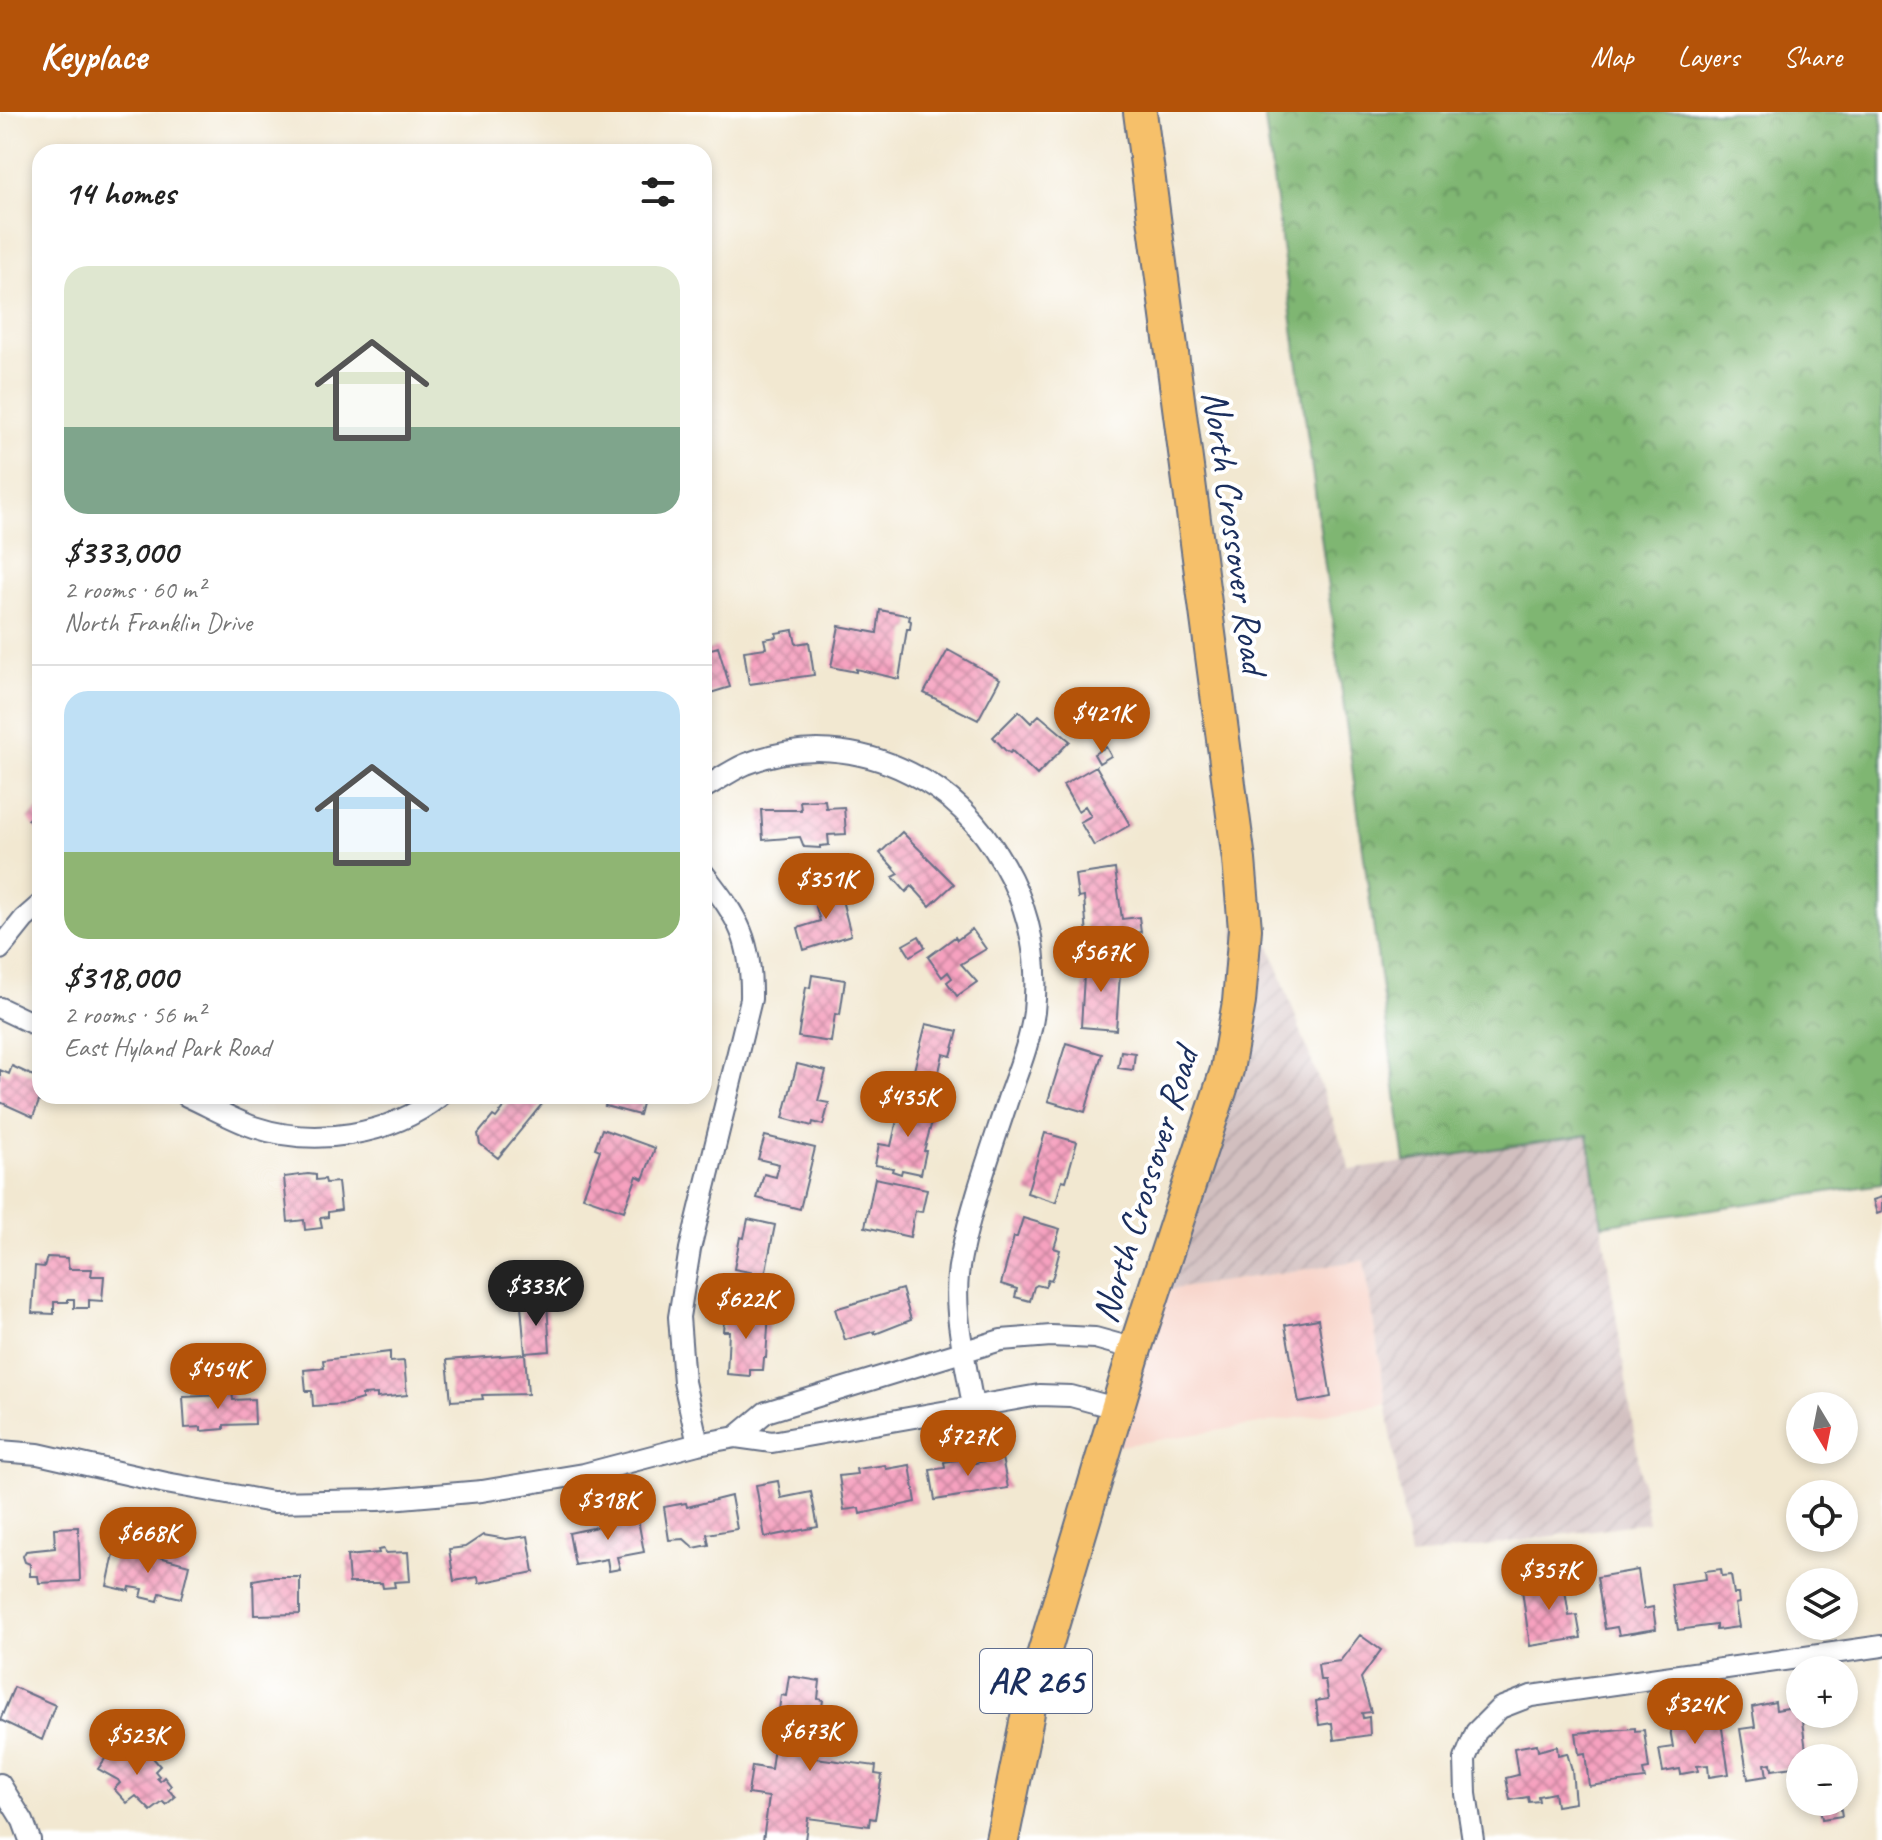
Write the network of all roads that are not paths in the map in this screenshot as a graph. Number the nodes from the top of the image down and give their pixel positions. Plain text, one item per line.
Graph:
1 (1140, 112) edge
2 (712, 783) edge
3 (712, 885) edge
4 (32, 912) edge
5 (0, 949) edge
6 (0, 1008) edge
7 (32, 1023) edge
8 (204, 1104) edge
9 (430, 1104) edge
10 (1135, 1349) junction
11 (964, 1350) junction
12 (973, 1406) junction
13 (1119, 1409) junction
14 (736, 1437) junction
15 (698, 1444) junction
16 (0, 1451) edge
17 (1882, 1646) edge
18 (0, 1784) edge
19 (30, 1840) edge
20 (1002, 1840) edge
21 (1473, 1840) edge

1 - 10 main road, North Crossover Road / AR 265
2 - 11 street
3 - 15 street
4 - 5 street
6 - 7 street
8 - 9 street
10 - 11 street
10 - 13 main road, North Crossover Road / AR 265
11 - 12 street
11 - 14 street
12 - 13 street
12 - 14 street
13 - 20 main road, North Crossover Road / AR 265
14 - 15 street
15 - 16 street
17 - 21 street
18 - 19 street

